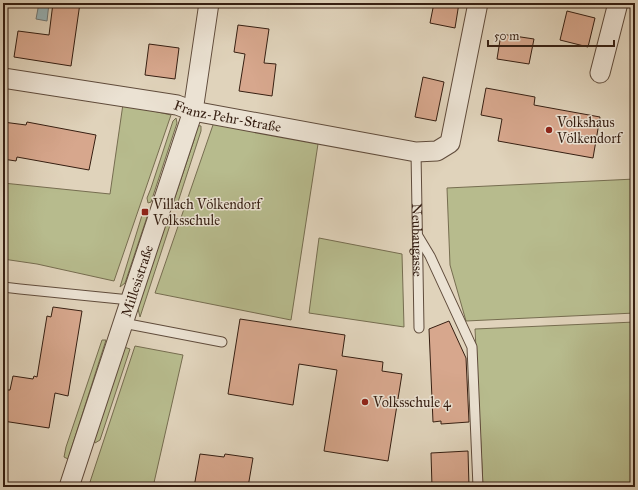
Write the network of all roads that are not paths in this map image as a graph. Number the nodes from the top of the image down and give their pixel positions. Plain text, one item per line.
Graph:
1 (210, 3) edge
2 (478, 3) edge
3 (618, 3) edge
4 (600, 73) dead end
5 (3, 78) edge
6 (193, 111) junction
7 (416, 152) junction
8 (418, 236) junction
9 (3, 287) edge
10 (130, 300) junction
11 (123, 323) junction
12 (419, 328) dead end
13 (222, 342) dead end
14 (69, 487) edge
15 (478, 487) edge

1 - 6 street, Millesistraße
2 - 7 street, Franz-Pehr-Straße
3 - 4 street
5 - 6 street, Franz-Pehr-Straße
6 - 7 street, Franz-Pehr-Straße
6 - 10 street, Millesistraße
7 - 8 lane, Neubaugasse
8 - 12 lane, Neubaugasse
8 - 15 lane
9 - 10 lane
10 - 11 street, Millesistraße
11 - 13 lane
11 - 14 street, Millesistraße

